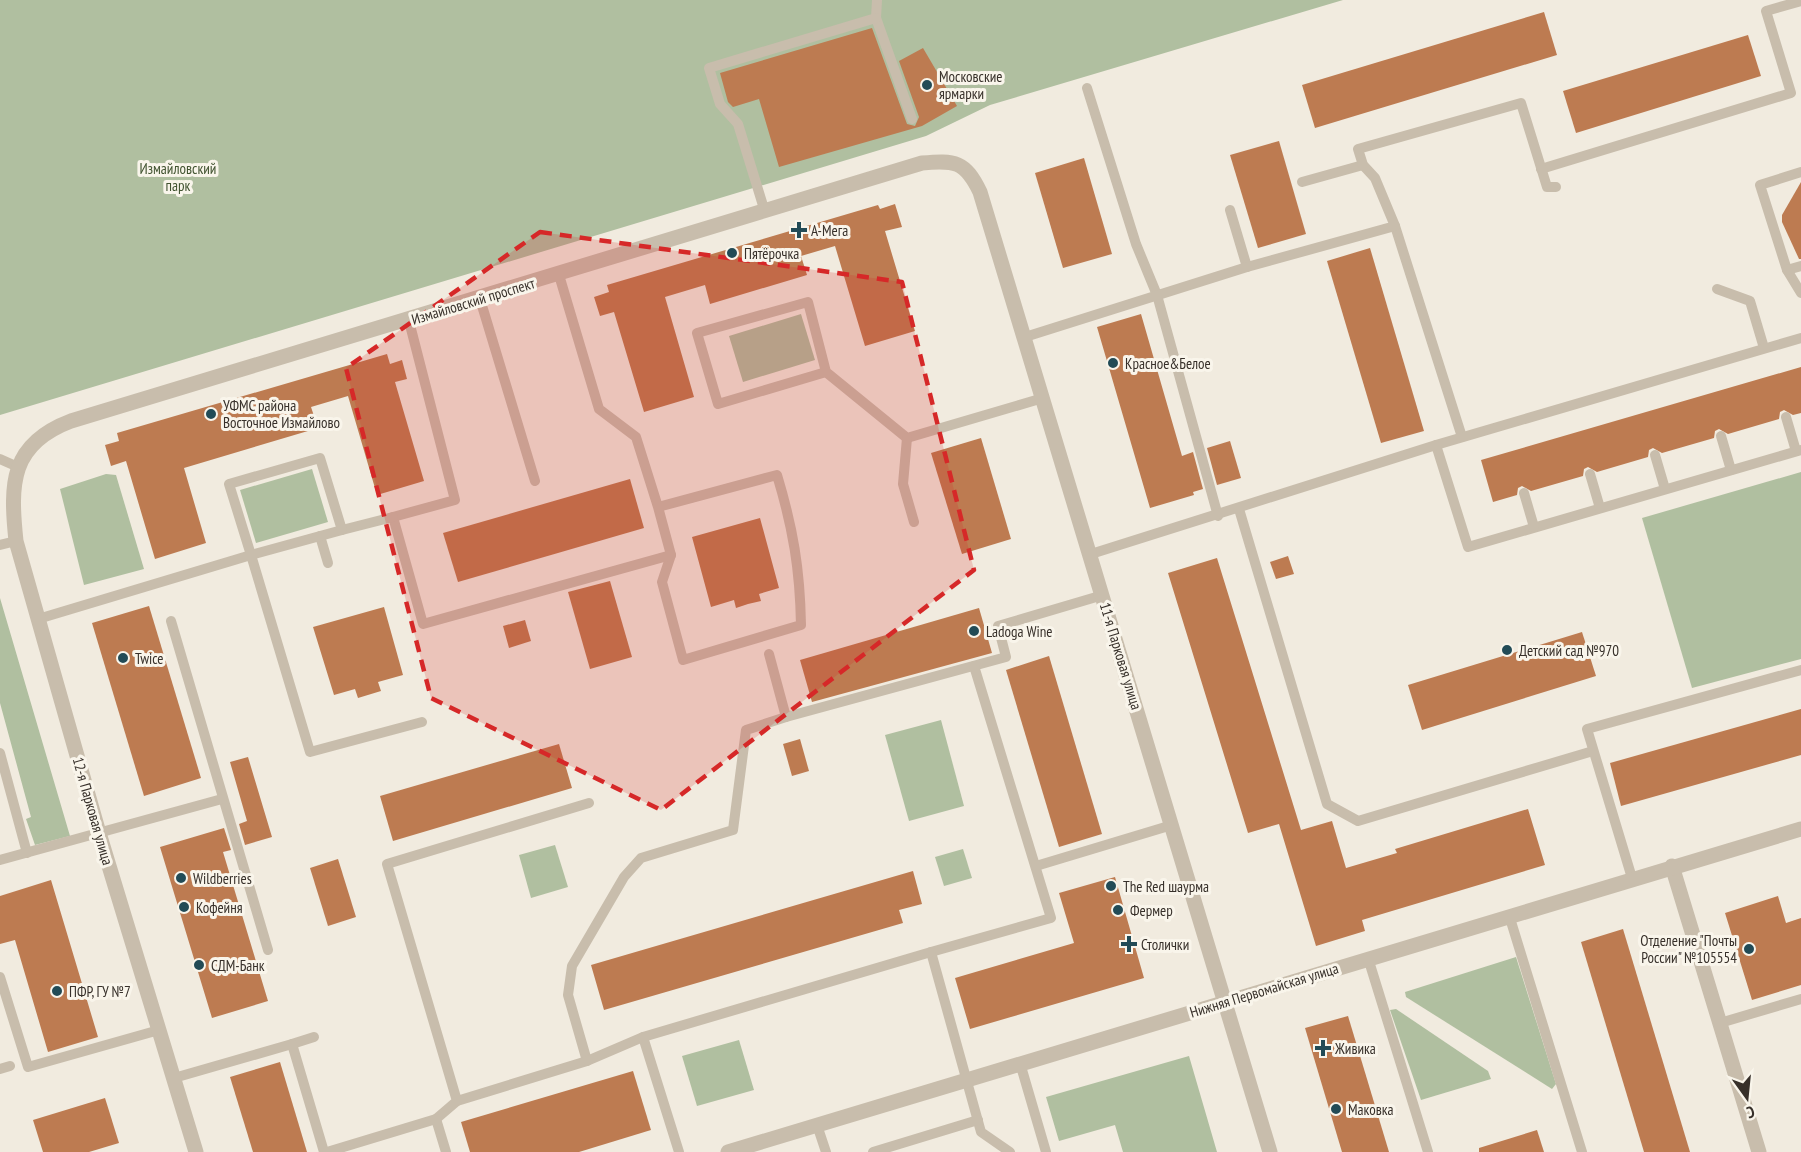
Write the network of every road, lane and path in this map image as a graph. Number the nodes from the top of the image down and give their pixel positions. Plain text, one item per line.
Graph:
1 (877, 0) edge
2 (1801, 1) edge
3 (876, 18) junction
4 (1087, 88) dead end
5 (912, 119) dead end
6 (962, 165) joint
7 (1363, 165) junction
8 (1541, 169) junction
9 (1801, 172) edge
10 (1302, 182) dead end
11 (1556, 188) dead end
12 (1230, 210) dead end
13 (765, 212) junction
14 (1395, 226) junction
15 (1801, 266) edge
16 (1247, 267) junction
17 (1788, 270) junction
18 (559, 275) junction
19 (1717, 289) dead end
20 (1801, 293) edge
21 (1157, 295) junction
22 (480, 299) junction
23 (409, 321) junction
24 (1025, 337) junction
25 (1801, 338) edge
26 (1764, 348) junction
27 (826, 372) junction
28 (1044, 398) junction
29 (1786, 417) dead end
30 (1720, 436) dead end
31 (1462, 437) junction
32 (907, 438) junction
33 (1436, 445) junction
34 (1798, 450) edge
35 (1655, 455) dead end
36 (0, 459) edge
37 (18, 466) junction
38 (1731, 470) junction
39 (1590, 474) dead end
40 (535, 481) dead end
41 (1665, 489) junction
42 (1524, 493) dead end
43 (658, 507) junction
44 (1600, 508) junction
45 (1239, 509) junction
46 (1218, 516) junction
47 (393, 517) junction
48 (914, 522) dead end
49 (1534, 527) junction
50 (342, 530) junction
51 (320, 536) junction
52 (16, 541) junction
53 (0, 545) edge
54 (1090, 554) junction
55 (251, 555) junction
56 (671, 555) junction
57 (328, 563) dead end
58 (1103, 595) junction
59 (38, 619) junction
60 (171, 621) dead end
61 (770, 654) dead end
62 (974, 666) junction
63 (1801, 670) edge
64 (786, 717) junction
65 (422, 722) dead end
66 (1593, 751) junction
67 (0, 753) edge
68 (2, 770) edge
69 (222, 799) junction
70 (589, 803) dead end
71 (1172, 825) junction
72 (1801, 829) edge
73 (99, 833) junction
74 (27, 853) junction
75 (0, 860) edge
76 (1036, 866) junction
77 (1672, 866) junction
78 (1632, 878) junction
79 (1509, 915) junction
80 (268, 950) dead end
81 (931, 952) junction
82 (1368, 958) junction
83 (0, 977) edge
84 (1801, 999) edge
85 (1225, 1001) junction
86 (1719, 1023) junction
87 (159, 1030) junction
88 (314, 1037) dead end
89 (643, 1037) junction
90 (292, 1044) junction
91 (587, 1061) junction
92 (1020, 1063) junction
93 (174, 1078) junction
94 (967, 1079) junction
95 (457, 1101) junction
96 (436, 1119) junction
97 (978, 1120) junction
98 (817, 1125) junction
99 (196, 1152) edge
100 (326, 1152) edge
101 (446, 1152) edge
102 (679, 1152) edge
103 (728, 1152) edge
104 (826, 1152) edge
105 (873, 1152) edge
106 (1010, 1152) edge
107 (1046, 1152) edge
108 (1270, 1152) edge
109 (1428, 1152) edge
110 (1582, 1152) edge
111 (1758, 1152) edge

1 - 3 lane
2 - 8 lane
3 - 5 lane
3 - 13 lane
4 - 21 lane
6 - 13 street, Измайловский проспект
6 - 24 street, 11-я Парковая улица
7 - 8 lane
7 - 10 lane
7 - 14 lane
8 - 11 lane
9 - 17 lane
12 - 16 lane
13 - 18 street, Измайловский проспект
14 - 16 lane
14 - 31 lane
15 - 17 lane
16 - 21 lane
17 - 20 lane
18 - 22 street, Измайловский проспект
18 - 43 lane
19 - 26 lane
21 - 24 lane
21 - 46 lane
22 - 23 street, Измайловский проспект
22 - 40 lane
23 - 37 street, Измайловский проспект
23 - 47 lane
24 - 28 street, 11-я Парковая улица
25 - 26 lane
26 - 31 lane
27 - 27 lane
27 - 32 lane
28 - 32 lane
28 - 54 street, 11-я Парковая улица
29 - 34 lane
30 - 38 lane
31 - 33 lane
32 - 48 lane
33 - 45 lane
33 - 49 lane
34 - 38 lane
35 - 41 lane
36 - 37 lane
37 - 52 street, 12-я Парковая улица
38 - 41 lane
39 - 44 lane
41 - 44 lane
42 - 49 lane
43 - 56 lane
43 - 56 lane
44 - 49 lane
45 - 46 lane
45 - 66 lane
46 - 54 lane
47 - 50 lane
47 - 56 lane
50 - 51 lane
50 - 55 lane
51 - 55 lane
51 - 57 lane
52 - 53 lane
52 - 59 street, 12-я Парковая улица
54 - 58 street, 11-я Парковая улица
55 - 59 lane
55 - 65 lane
58 - 62 lane
58 - 71 street, 11-я Парковая улица
59 - 73 street, 12-я Парковая улица
60 - 69 lane
61 - 64 lane
62 - 64 lane
62 - 76 lane
63 - 66 lane
64 - 91 lane
66 - 78 lane
67 - 68 lane
68 - 74 lane
69 - 73 lane
69 - 80 lane
70 - 95 lane
71 - 76 lane
71 - 85 street, 11-я Парковая улица
72 - 77 street, Нижняя Первомайская улица
73 - 74 lane
73 - 87 street, 12-я Парковая улица
74 - 75 lane
76 - 81 lane
77 - 78 street, Нижняя Первомайская улица
77 - 86 street
78 - 79 street, Нижняя Первомайская улица
79 - 82 street, Нижняя Первомайская улица
79 - 110 lane
81 - 89 lane
81 - 94 lane
82 - 85 street, Нижняя Первомайская улица
82 - 109 lane
83 - 87 lane
84 - 86 lane
85 - 92 street, Нижняя Первомайская улица
85 - 108 street, 11-я Парковая улица
86 - 111 street
87 - 93 street, 12-я Парковая улица
88 - 90 lane
89 - 91 lane
89 - 102 lane
90 - 93 lane
90 - 100 lane
91 - 95 lane
92 - 94 street, Нижняя Первомайская улица
92 - 107 lane
93 - 99 street, 12-я Парковая улица
94 - 97 lane
94 - 98 street, Нижняя Первомайская улица
95 - 96 lane
96 - 100 lane
96 - 101 lane
97 - 105 lane
97 - 106 lane
98 - 103 street, Нижняя Первомайская улица
98 - 104 lane

